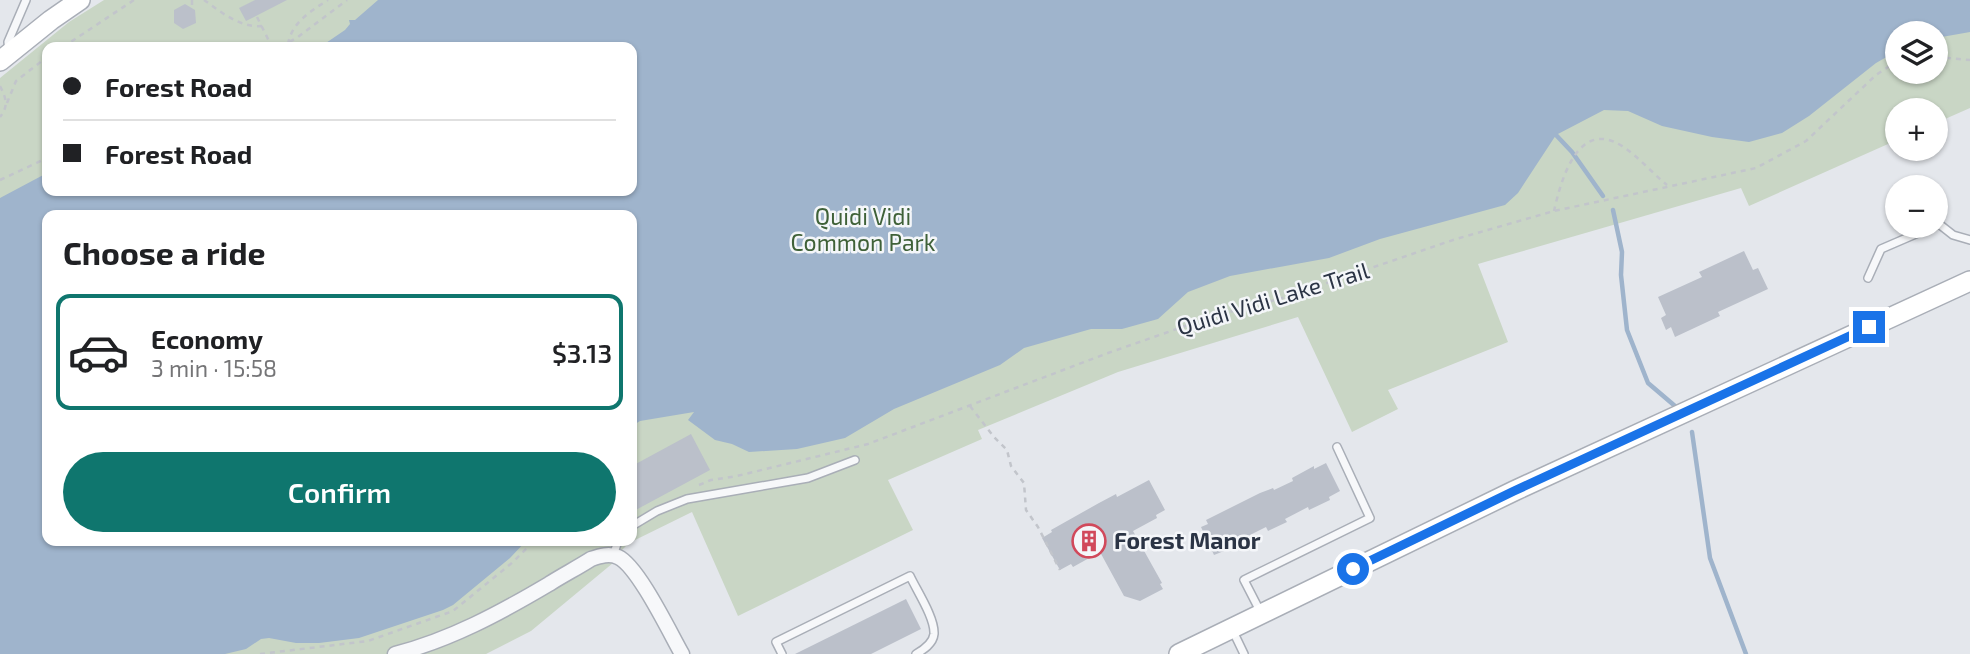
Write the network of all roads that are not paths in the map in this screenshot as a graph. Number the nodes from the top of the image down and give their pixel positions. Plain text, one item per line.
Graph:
1 (26, 0) edge
2 (80, 0) edge
3 (5, 58) edge
4 (1970, 240) edge
5 (1868, 278) dead end
6 (1970, 281) edge
7 (1337, 447) dead end
8 (855, 460) dead end
9 (637, 523) edge
10 (616, 546) edge
11 (613, 555) junction
12 (1261, 613) junction
13 (1231, 629) junction
14 (395, 654) edge
15 (682, 654) edge
16 (782, 654) edge
17 (916, 654) edge
18 (1179, 654) edge
19 (1244, 654) edge

1 - 3 lane
2 - 3 street
4 - 5 lane
6 - 12 street
7 - 12 lane
8 - 9 lane
10 - 11 lane
11 - 14 street
11 - 15 street
12 - 13 street
13 - 18 street
13 - 19 lane
16 - 17 lane

